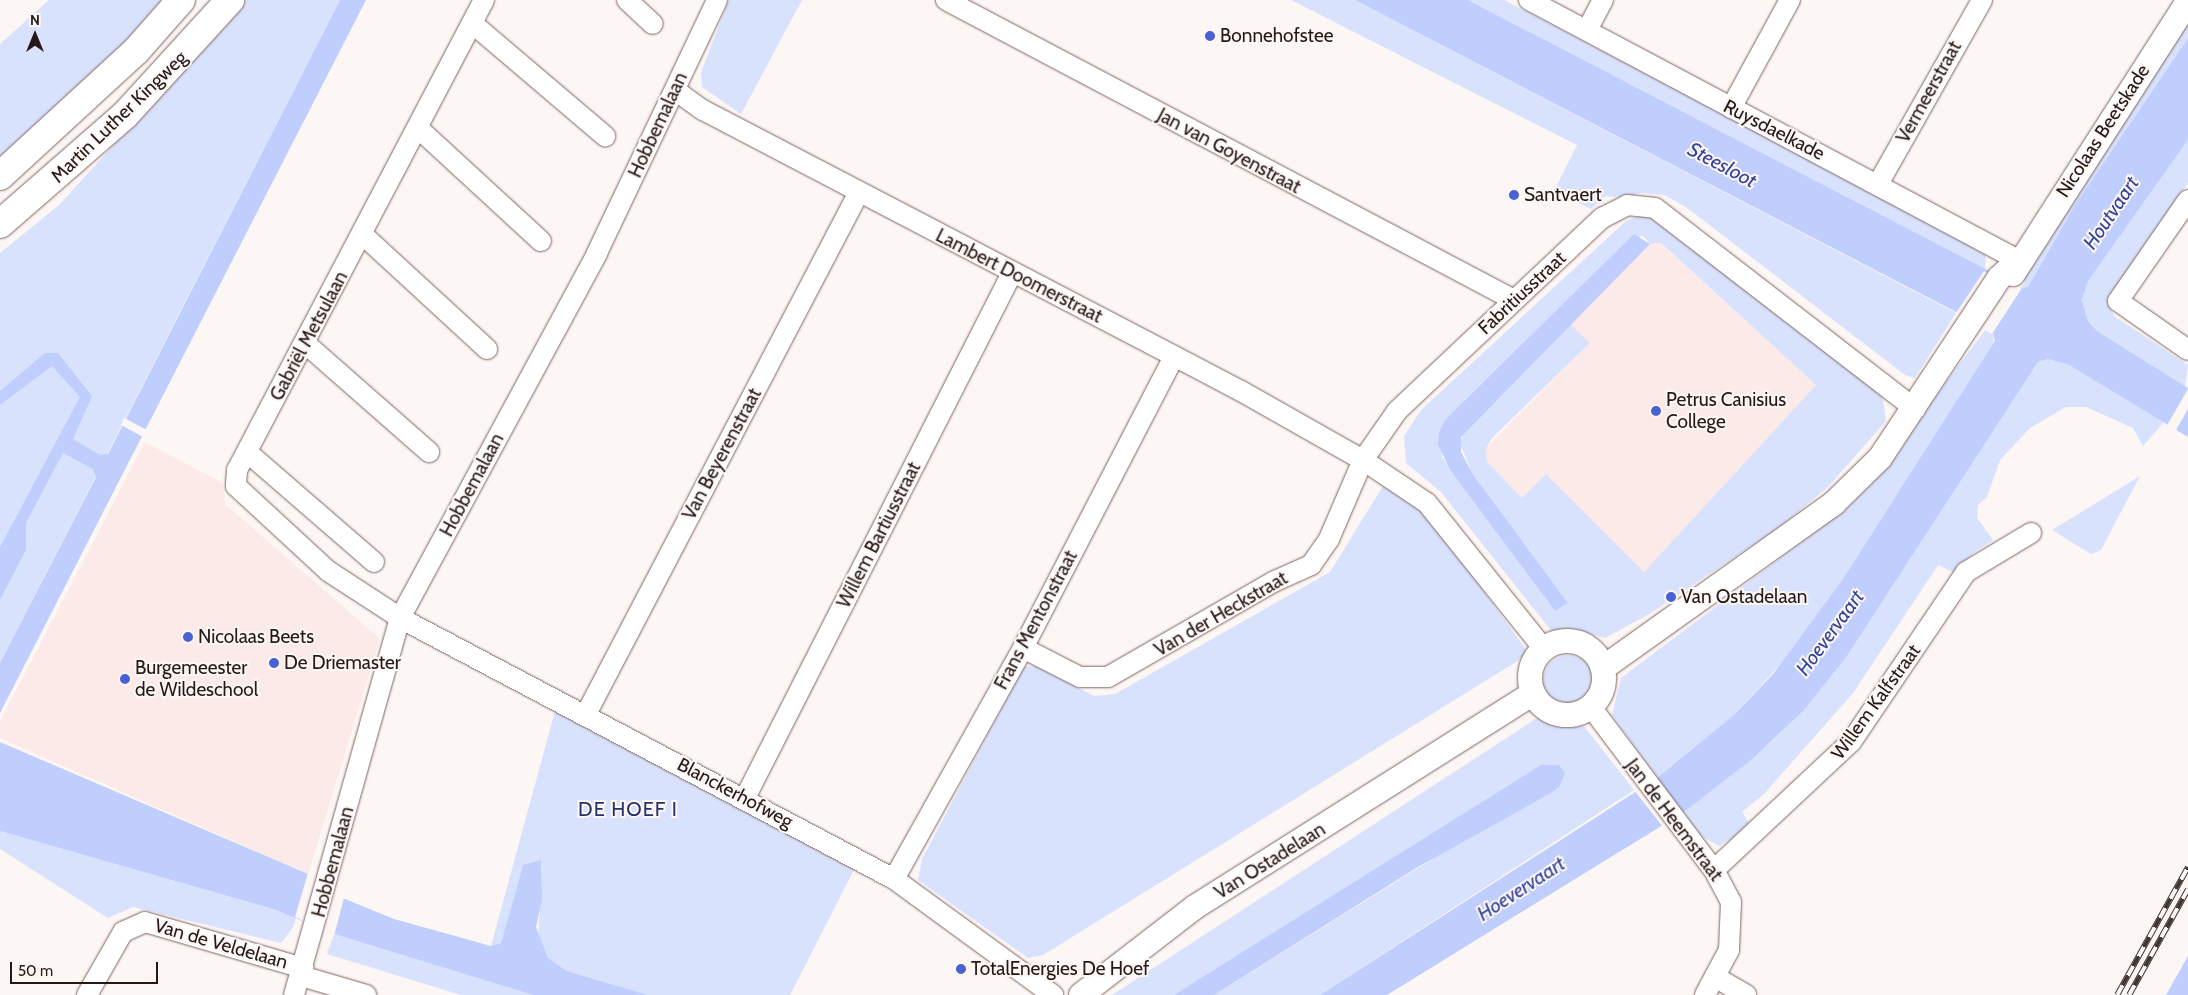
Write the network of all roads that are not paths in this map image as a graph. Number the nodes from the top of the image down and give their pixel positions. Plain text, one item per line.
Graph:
1 (181, 0) edge
2 (230, 0) edge
3 (484, 0) edge
4 (626, 0) edge
5 (717, 0) edge
6 (946, 0) edge
7 (1529, 0) edge
8 (1603, 0) edge
9 (1790, 0) edge
10 (1982, 0) edge
11 (2188, 2) edge
12 (472, 23) junction
13 (653, 24) dead end
14 (1587, 30) junction
15 (675, 90) junction
16 (1731, 108) junction
17 (418, 128) junction
18 (605, 136) dead end
19 (0, 176) edge
20 (1878, 184) junction
21 (859, 192) junction
22 (2188, 200) edge
23 (0, 224) edge
24 (362, 234) junction
25 (541, 241) dead end
26 (2018, 260) junction
27 (1012, 273) junction
28 (1514, 300) junction
29 (306, 344) junction
30 (487, 349) dead end
31 (2188, 350) edge
32 (1173, 359) junction
33 (1915, 409) junction
34 (247, 452) junction
35 (429, 452) dead end
36 (1363, 460) junction
37 (2031, 533) dead end
38 (374, 562) dead end
39 (400, 618) junction
40 (1023, 648) junction
41 (1544, 649) junction
42 (1600, 661) junction
43 (1537, 699) junction
44 (1591, 707) junction
45 (586, 716) junction
46 (745, 798) junction
47 (1714, 870) junction
48 (894, 878) junction
49 (302, 972) junction
50 (1715, 977) junction
51 (87, 995) edge
52 (294, 995) edge
53 (366, 995) edge
54 (1053, 995) edge
55 (1081, 995) edge
56 (1705, 995) edge
57 (1746, 995) edge

1 - 19 highway, Martin Luther Kingweg
2 - 23 highway, Martin Luther Kingweg
3 - 12 street, Gabriël Metsulaan
4 - 13 street
5 - 15 street, Hobbemalaan
6 - 28 street, Jan van Goyenstraat
7 - 14 street, Ruysdaelkade
8 - 14 street
9 - 16 street
10 - 20 street, Vermeerstraat
11 - 26 street, Nicolaas Beetskade
12 - 17 street, Gabriël Metsulaan
12 - 18 street
14 - 16 street, Ruysdaelkade
15 - 21 street, Lambert Doomerstraat
15 - 39 street, Hobbemalaan
16 - 20 street, Ruysdaelkade
17 - 24 street, Gabriël Metsulaan
17 - 25 street
20 - 26 street, Ruysdaelkade
21 - 27 street, Lambert Doomerstraat
21 - 45 street, Van Beyerenstraat
22 - 31 street
24 - 29 street, Gabriël Metsulaan
24 - 30 street
26 - 33 street
27 - 32 street, Lambert Doomerstraat
27 - 46 street, Willem Bartiusstraat
28 - 33 street, Fabritiusstraat
28 - 36 street, Fabritiusstraat
29 - 34 street, Gabriël Metsulaan
29 - 35 street
32 - 36 street, Lambert Doomerstraat
32 - 40 street, Frans Mentonstraat
33 - 42 street
34 - 38 street
34 - 39 street, Gabriël Metsulaan
36 - 40 street, Van der Heckstraat
36 - 41 street
37 - 47 street, Willem Kalfstraat
39 - 45 street, Blanckerhofweg
39 - 49 street, Hobbemalaan
40 - 48 street, Frans Mentonstraat
41 - 42 street
41 - 43 street
42 - 44 street
43 - 44 street
43 - 55 street, Van Ostadelaan
44 - 47 street, Jan de Heemstraat
45 - 46 street, Blanckerhofweg
46 - 48 street, Blanckerhofweg
47 - 50 street, Jan de Heemstraat
48 - 54 street, Blanckerhofweg
49 - 51 street, Van de Veldelaan
49 - 52 street, Hobbemalaan
49 - 53 street, Van de Veldelaan
50 - 56 street, Jan de Heemstraat
50 - 57 street

